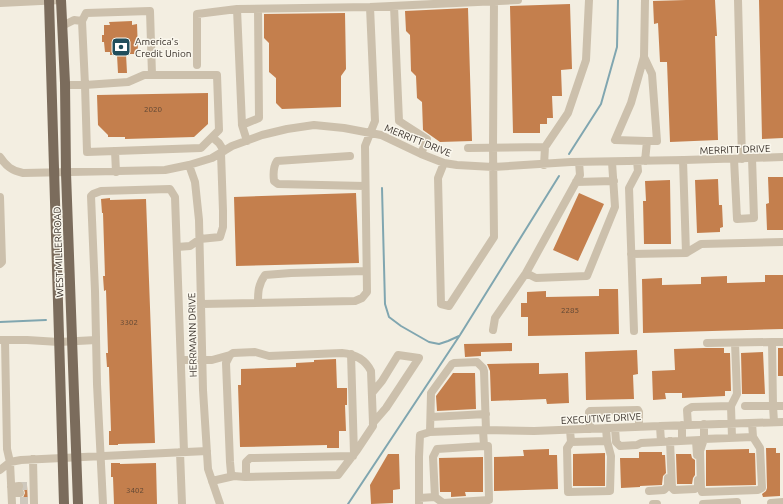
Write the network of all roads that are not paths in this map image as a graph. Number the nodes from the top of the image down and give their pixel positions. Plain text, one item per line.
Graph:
1 (49, 0) edge
2 (61, 0) edge
3 (518, 0) edge
4 (589, 0) edge
5 (645, 0) edge
6 (738, 0) edge
7 (21, 1) edge
8 (494, 1) junction
9 (0, 2) edge
10 (394, 6) junction
11 (370, 7) junction
12 (237, 9) junction
13 (258, 9) junction
14 (82, 21) junction
15 (62, 26) junction
16 (644, 57) junction
17 (198, 65) dead end
18 (152, 75) junction
19 (65, 85) junction
20 (85, 85) junction
21 (242, 125) junction
22 (370, 133) junction
23 (212, 137) junction
24 (247, 141) junction
25 (647, 141) junction
26 (493, 147) junction
27 (545, 147) junction
28 (468, 148) dead end
29 (115, 151) junction
30 (222, 152) junction
31 (421, 154) junction
32 (350, 156) dead end
33 (0, 157) edge
34 (783, 157) edge
35 (752, 158) junction
36 (738, 159) junction
37 (683, 160) junction
38 (641, 161) junction
39 (579, 162) junction
40 (612, 162) junction
41 (444, 163) junction
42 (189, 165) junction
43 (544, 165) junction
44 (493, 167) junction
45 (54, 172) junction
46 (116, 172) junction
47 (66, 173) junction
48 (614, 181) junction
49 (576, 182) junction
50 (365, 186) junction
51 (0, 197) edge
52 (200, 239) junction
53 (783, 242) edge
54 (177, 247) junction
55 (686, 253) junction
56 (631, 254) junction
57 (0, 264) edge
58 (366, 271) junction
59 (526, 273) junction
60 (258, 303) junction
61 (201, 304) junction
62 (493, 330) dead end
63 (634, 331) dead end
64 (2, 340) edge
65 (96, 340) junction
66 (73, 341) junction
67 (59, 342) junction
68 (772, 342) junction
69 (783, 342) edge
70 (707, 343) dead end
71 (735, 343) junction
72 (351, 354) junction
73 (230, 355) junction
74 (181, 360) junction
75 (202, 360) junction
76 (372, 393) junction
77 (731, 406) junction
78 (745, 406) dead end
79 (773, 406) junction
80 (783, 406) edge
81 (486, 414) junction
82 (431, 417) junction
83 (774, 422) junction
84 (783, 422) edge
85 (373, 423) junction
86 (731, 423) junction
87 (752, 423) junction
88 (704, 424) junction
89 (685, 425) junction
90 (660, 426) junction
91 (640, 427) junction
92 (606, 428) junction
93 (615, 428) junction
94 (590, 429) junction
95 (485, 430) junction
96 (570, 430) junction
97 (430, 432) junction
98 (753, 437) junction
99 (732, 438) junction
100 (700, 440) junction
101 (607, 441) junction
102 (666, 441) junction
103 (682, 441) junction
104 (571, 442) junction
105 (484, 446) junction
106 (207, 451) junction
107 (182, 452) junction
108 (100, 455) junction
109 (354, 455) junction
110 (77, 456) junction
111 (62, 457) junction
112 (434, 457) junction
113 (419, 458) junction
114 (33, 459) junction
115 (10, 462) junction
116 (0, 470) edge
117 (234, 476) junction
118 (246, 477) junction
119 (212, 481) junction
120 (649, 491) dead end
121 (23, 495) edge
122 (435, 497) junction
123 (419, 501) edge
124 (783, 502) edge
125 (64, 504) edge
126 (78, 504) edge
127 (103, 504) edge
128 (182, 504) edge
129 (220, 504) edge
130 (653, 504) edge
131 (657, 504) edge
132 (703, 504) edge
133 (737, 504) edge
134 (771, 504) edge

1 - 2 street
1 - 7 street
1 - 45 main road, WEST MILLER ROAD
2 - 15 main road, WEST MILLER ROAD
3 - 8 street
4 - 27 street
5 - 16 street
6 - 36 street
7 - 9 street
8 - 10 street
8 - 26 street
10 - 11 street
10 - 31 street
11 - 13 street
11 - 22 street
12 - 13 street
12 - 17 street
12 - 21 street
13 - 21 street
14 - 15 street
14 - 18 street
14 - 20 street
15 - 19 main road, WEST MILLER ROAD
16 - 25 street
16 - 25 street
18 - 20 street
18 - 23 street
19 - 20 street
19 - 47 main road, WEST MILLER ROAD
20 - 29 street
21 - 24 street
22 - 24 street, MERRITT DRIVE
22 - 31 street, MERRITT DRIVE
22 - 50 street
23 - 29 street
23 - 30 street
24 - 30 street, MERRITT DRIVE
25 - 38 street
26 - 27 street
26 - 28 street
26 - 44 street
27 - 43 street
29 - 46 street
30 - 42 street, MERRITT DRIVE
30 - 52 street
31 - 41 street, MERRITT DRIVE
32 - 50 street
33 - 45 street, MERRITT DRIVE
34 - 35 street, MERRITT DRIVE
35 - 36 street, MERRITT DRIVE
35 - 36 street
36 - 37 street, MERRITT DRIVE
37 - 38 street, MERRITT DRIVE
37 - 55 street
38 - 40 street, MERRITT DRIVE
38 - 56 street
39 - 40 street, MERRITT DRIVE
39 - 43 street, MERRITT DRIVE
39 - 49 street
40 - 48 street
41 - 44 street, MERRITT DRIVE
41 - 44 street
42 - 46 street, MERRITT DRIVE
42 - 52 street, HERRMANN DRIVE
43 - 44 street, MERRITT DRIVE
45 - 47 street, MERRITT DRIVE
45 - 67 main road, WEST MILLER ROAD
46 - 47 street, MERRITT DRIVE
47 - 66 main road, WEST MILLER ROAD
48 - 49 street
48 - 59 street
49 - 59 street
50 - 58 street
51 - 57 street
52 - 54 street
52 - 61 street, HERRMANN DRIVE
53 - 55 street
54 - 65 street
54 - 74 street
55 - 56 street
56 - 63 street
58 - 60 street
58 - 60 street
59 - 62 street
60 - 61 street
61 - 75 street, HERRMANN DRIVE
64 - 67 street
64 - 115 street
65 - 66 street
65 - 108 street
66 - 67 street
66 - 110 main road, WEST MILLER ROAD
67 - 111 main road, WEST MILLER ROAD
68 - 69 street
68 - 71 street
68 - 79 street
70 - 71 street
71 - 77 street
72 - 73 street
72 - 76 street
72 - 109 street
73 - 75 street
73 - 117 street
74 - 75 street
74 - 107 street
75 - 106 street, HERRMANN DRIVE
76 - 85 street
76 - 85 street
77 - 86 street
77 - 89 street
78 - 79 street
79 - 80 street
79 - 83 street
81 - 82 street
81 - 82 street
81 - 95 street
82 - 97 street
83 - 84 street, EXECUTIVE DRIVE
83 - 87 street, EXECUTIVE DRIVE
85 - 109 street
86 - 87 street, EXECUTIVE DRIVE
86 - 88 street, EXECUTIVE DRIVE
86 - 99 street
87 - 98 street
88 - 89 street, EXECUTIVE DRIVE
88 - 100 street
89 - 90 street, EXECUTIVE DRIVE
89 - 103 street
90 - 91 street, EXECUTIVE DRIVE
90 - 102 street
91 - 93 street, EXECUTIVE DRIVE
91 - 94 street
92 - 93 street, EXECUTIVE DRIVE
92 - 94 street, EXECUTIVE DRIVE
92 - 101 street
93 - 102 street
94 - 96 street, EXECUTIVE DRIVE
95 - 96 street, EXECUTIVE DRIVE
95 - 97 street, EXECUTIVE DRIVE
95 - 105 street
96 - 104 street
97 - 113 street, EXECUTIVE DRIVE
98 - 99 street
98 - 100 street
99 - 100 street
100 - 102 street
100 - 103 street
101 - 104 street
101 - 104 street
102 - 103 street
102 - 120 street
105 - 112 street
105 - 122 street
106 - 107 street
106 - 119 street, HERRMANN DRIVE
107 - 108 street
107 - 128 street
108 - 110 street
108 - 127 street
109 - 118 street
109 - 118 street
110 - 111 street
110 - 126 main road, WEST MILLER ROAD
111 - 114 street
111 - 125 main road, WEST MILLER ROAD
112 - 113 street
112 - 122 street
113 - 123 street
114 - 115 street
114 - 121 street
115 - 116 street
115 - 121 street
117 - 118 street
117 - 119 street
119 - 129 street, HERRMANN DRIVE
122 - 123 street
124 - 134 street
130 - 131 street
132 - 133 street

